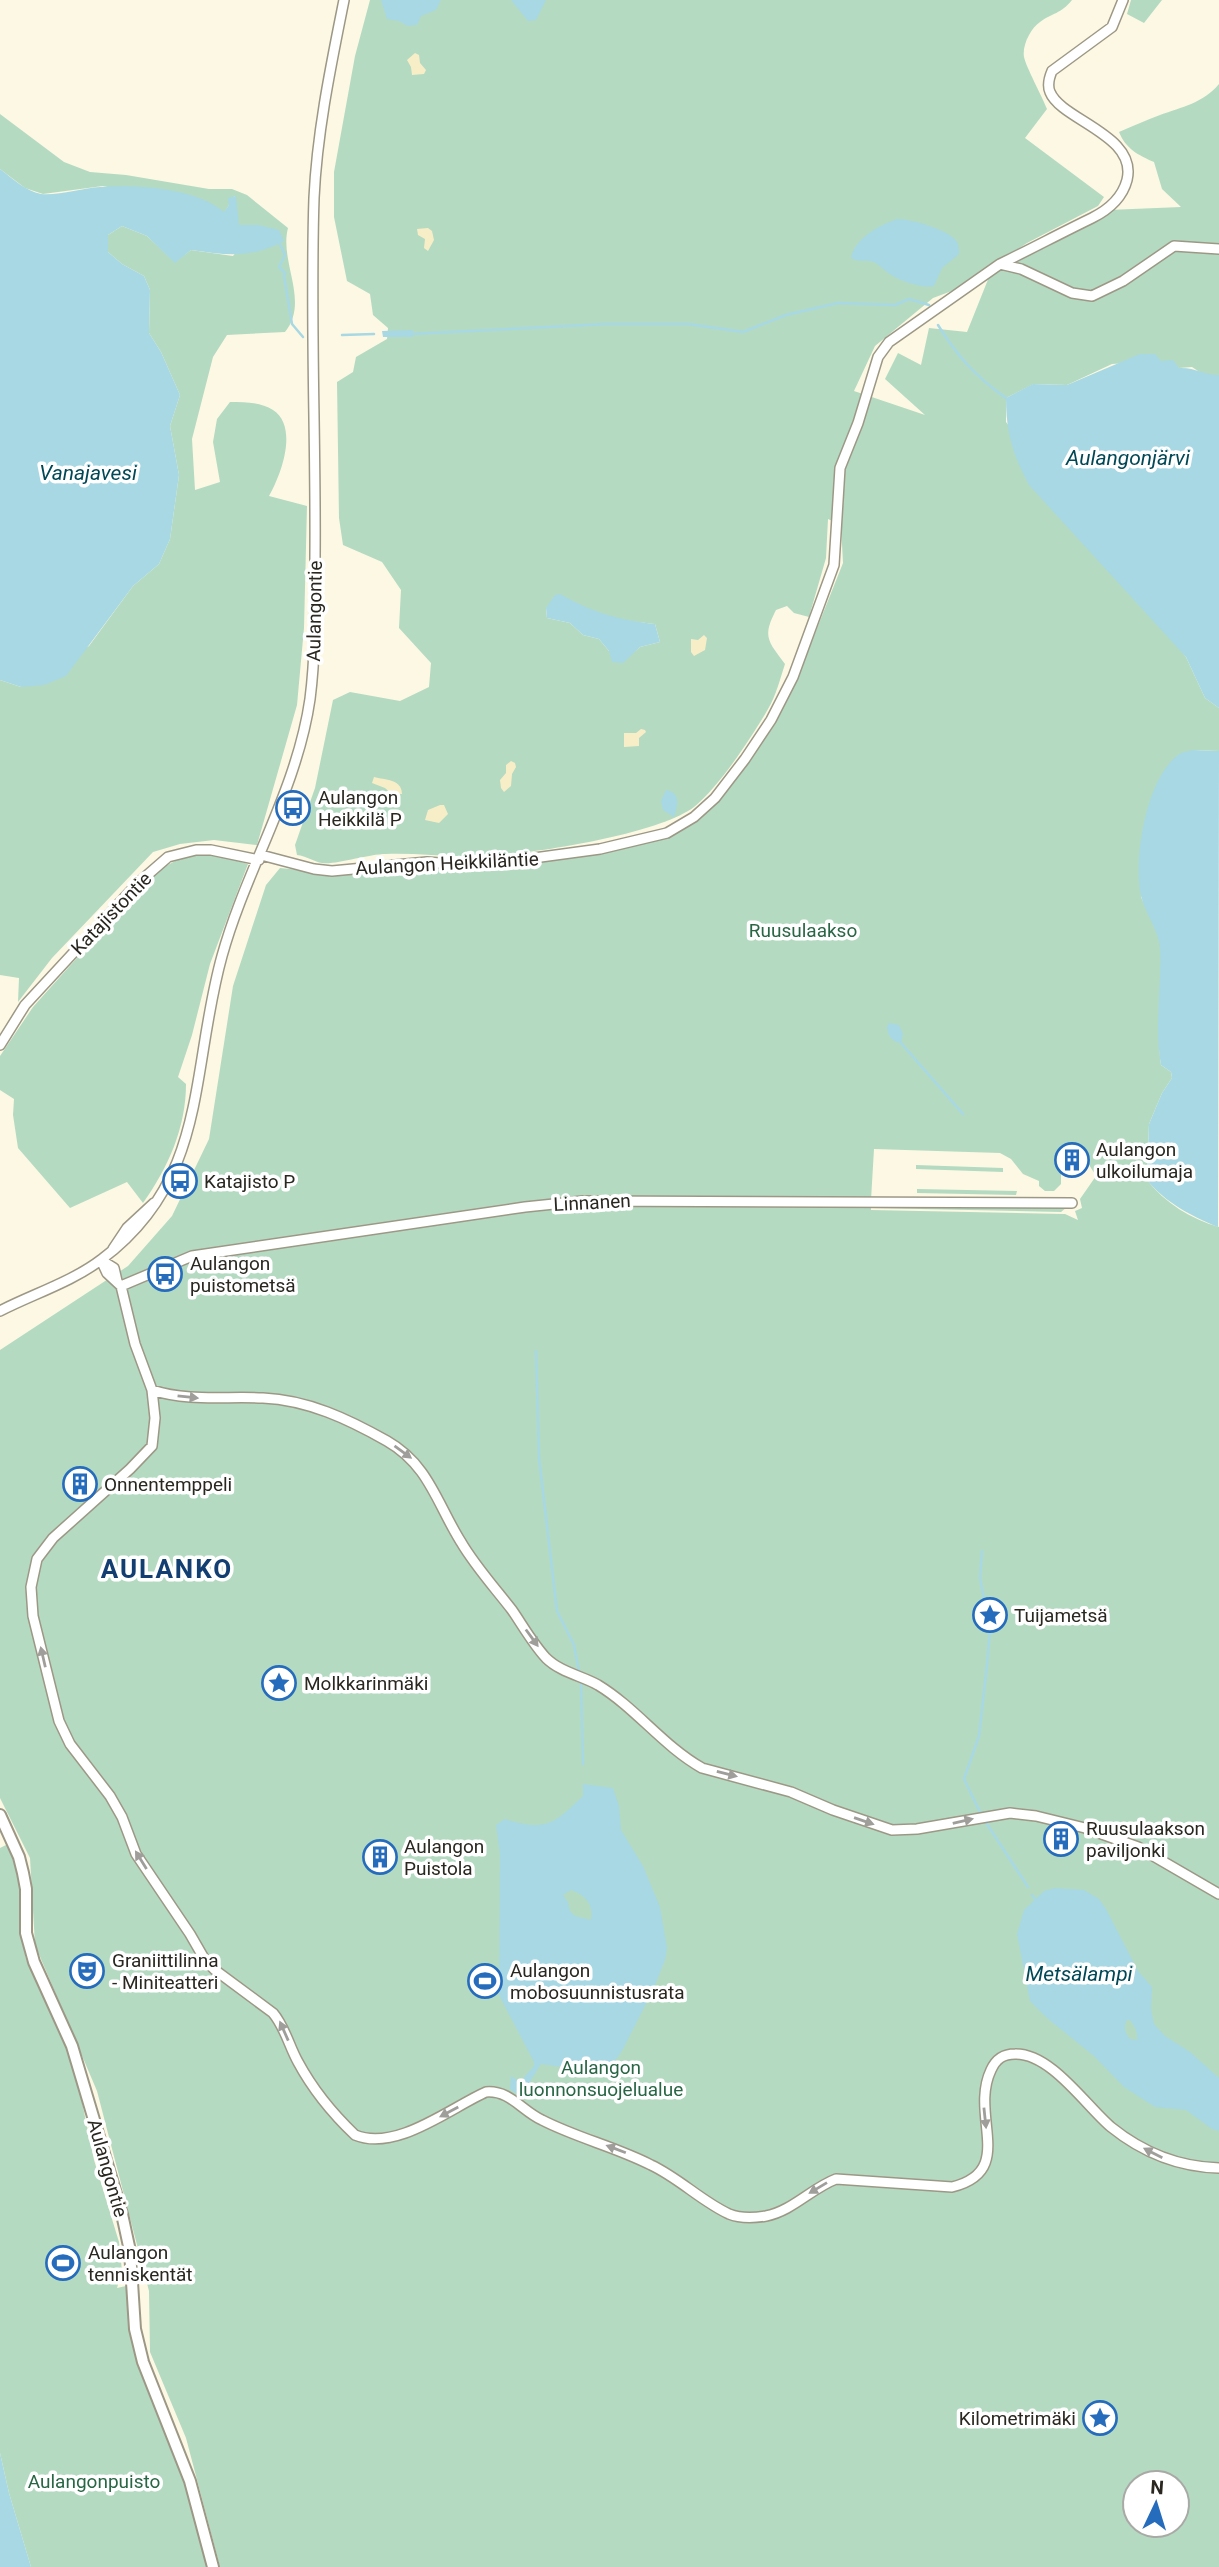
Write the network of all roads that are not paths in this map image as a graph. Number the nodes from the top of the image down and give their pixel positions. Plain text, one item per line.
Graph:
1 (344, 0) edge
2 (1123, 0) edge
3 (1219, 249) edge
4 (1000, 264) junction
5 (260, 858) junction
6 (0, 1045) edge
7 (1072, 1203) dead end
8 (101, 1260) junction
9 (119, 1283) junction
10 (0, 1311) edge
11 (152, 1390) junction
12 (0, 1815) edge
13 (1219, 1894) edge
14 (1219, 2168) edge
15 (213, 2567) edge

1 - 5 street, Aulangontie
2 - 4 street, Aulangon Heikkiläntie
3 - 4 street
4 - 5 street, Aulangon Heikkiläntie
5 - 6 street, Katajistontie
5 - 8 street, Aulangontie
7 - 9 street, Linnanen
8 - 9 street
8 - 10 street, Aulangontie
9 - 11 street
11 -> 13 street
14 -> 11 street
12 - 15 main road, Aulangontie

